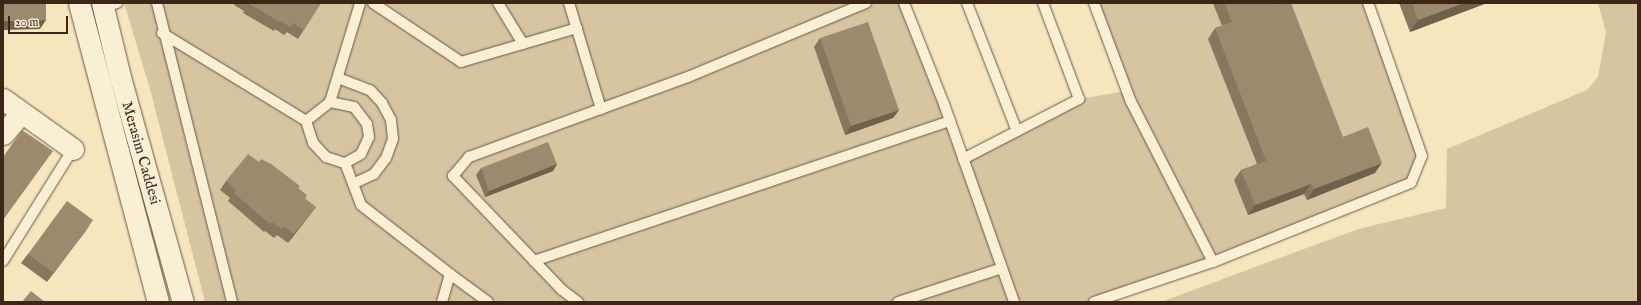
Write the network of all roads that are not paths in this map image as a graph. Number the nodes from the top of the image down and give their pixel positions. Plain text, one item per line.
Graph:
1 (78, 3) edge
2 (157, 3) edge
3 (360, 3) edge
4 (373, 3) edge
5 (498, 3) edge
6 (569, 3) edge
7 (866, 3) edge
8 (904, 3) edge
9 (967, 3) edge
10 (1043, 3) edge
11 (1094, 3) edge
12 (1368, 3) edge
13 (108, 4) edge
14 (577, 28) junction
15 (162, 33) junction
16 (523, 44) junction
17 (338, 78) junction
18 (3, 99) edge
19 (330, 102) junction
20 (601, 109) junction
21 (21, 113) junction
22 (306, 121) junction
23 (950, 121) junction
24 (1017, 131) junction
25 (3, 134) edge
26 (73, 149) joint
27 (963, 159) junction
28 (345, 163) junction
29 (353, 184) junction
30 (3, 261) edge
31 (534, 261) junction
32 (1213, 262) junction
33 (1002, 268) junction
34 (450, 274) junction
35 (158, 302) edge
36 (183, 302) edge
37 (232, 302) edge
38 (442, 302) edge
39 (488, 302) edge
40 (578, 302) edge
41 (898, 302) edge
42 (1014, 302) edge
43 (1094, 302) edge

1 - 35 street, Merasim Caddesi
2 - 15 lane
3 - 17 lane
4 - 16 lane
5 - 16 lane
6 - 14 lane
7 - 20 lane
8 - 23 lane
9 - 24 lane
10 - 24 lane
11 - 32 lane
12 - 32 lane
13 - 36 street, Merasim Caddesi
14 - 16 lane
14 - 20 lane
15 - 22 lane
15 - 37 lane
17 - 19 lane
17 - 29 lane
18 - 21 street
19 - 22 lane
19 - 28 lane
20 - 31 lane
21 - 25 street
21 - 26 street
22 - 28 lane
23 - 27 lane
23 - 31 lane
24 - 27 lane
26 - 30 lane
27 - 33 lane
28 - 29 lane
29 - 34 lane
31 - 40 lane
32 - 43 lane
33 - 41 lane
33 - 42 lane
34 - 38 lane
34 - 39 lane

